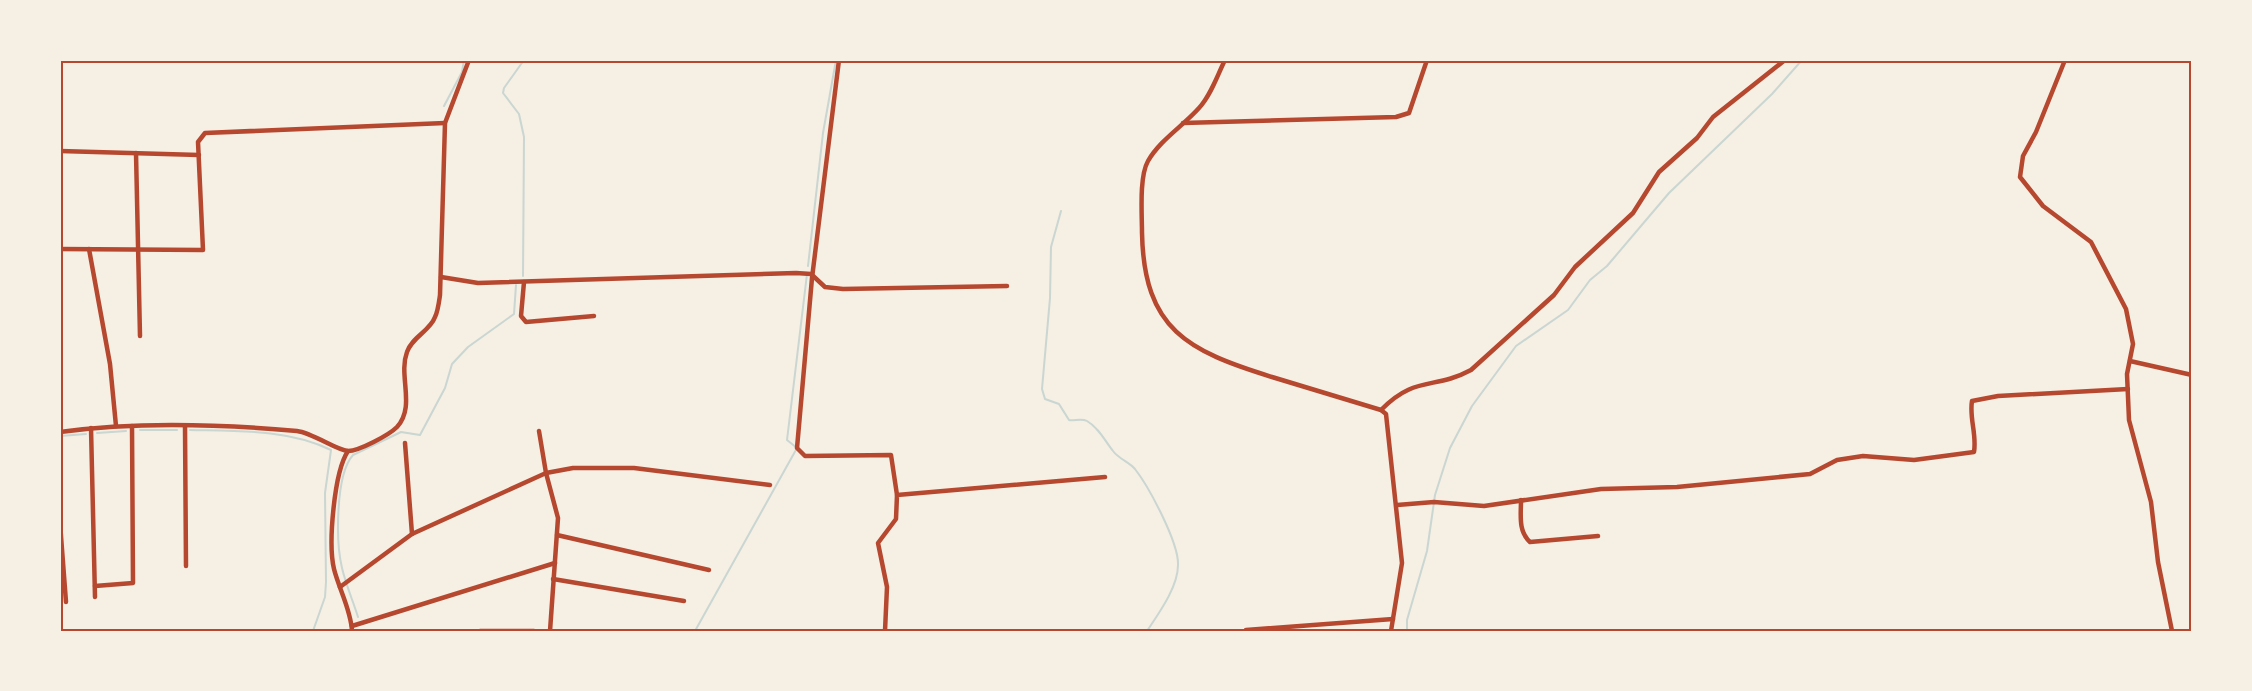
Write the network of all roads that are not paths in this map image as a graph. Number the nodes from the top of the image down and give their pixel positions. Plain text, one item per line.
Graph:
1 (469, 60) edge
2 (839, 60) edge
3 (1225, 60) edge
4 (1427, 60) edge
5 (1785, 60) edge
6 (2065, 60) edge
7 (445, 123) junction
8 (1183, 123) junction
9 (60, 151) edge
10 (136, 153) junction
11 (199, 155) junction
12 (60, 249) edge
13 (89, 249) junction
14 (138, 250) junction
15 (441, 277) junction
16 (812, 278) junction
17 (524, 282) junction
18 (1006, 286) dead end
19 (594, 316) dead end
20 (140, 336) dead end
21 (2130, 361) junction
22 (2192, 375) edge
23 (2128, 389) junction
24 (1382, 410) junction
25 (116, 426) junction
26 (132, 426) junction
27 (185, 426) junction
28 (91, 428) junction
29 (539, 431) dead end
30 (60, 432) edge
31 (405, 443) dead end
32 (348, 451) junction
33 (546, 473) junction
34 (1105, 477) dead end
35 (770, 485) dead end
36 (897, 495) junction
37 (1521, 500) junction
38 (1397, 505) junction
39 (60, 523) edge
40 (412, 534) junction
41 (557, 535) junction
42 (1598, 536) dead end
43 (555, 563) junction
44 (186, 566) dead end
45 (709, 570) dead end
46 (554, 579) junction
47 (95, 586) junction
48 (340, 587) junction
49 (95, 597) dead end
50 (684, 601) dead end
51 (66, 602) dead end
52 (1393, 619) junction
53 (352, 628) edge
54 (1245, 630) edge
55 (480, 631) edge
56 (534, 631) edge
57 (549, 631) edge
58 (885, 631) edge
59 (1391, 631) edge
60 (2172, 631) edge

1 - 7 street
2 - 16 street
3 - 8 street
4 - 8 street
5 - 24 street
6 - 21 street
7 - 11 street
7 - 15 street
8 - 24 street
9 - 10 street
10 - 11 street
10 - 14 street
11 - 14 street
12 - 13 street
13 - 14 street
13 - 25 street
14 - 20 street
15 - 17 street
15 - 32 street
16 - 17 street
16 - 18 street
16 - 36 street
17 - 19 street
21 - 22 street
21 - 23 street
23 - 37 street
23 - 60 street
24 - 38 street
25 - 26 street
25 - 28 street
26 - 27 street
26 - 47 street
27 - 32 street
27 - 44 street
28 - 30 street
28 - 47 street
29 - 33 street
31 - 40 street
32 - 48 street
33 - 35 street
33 - 40 street
33 - 41 street
34 - 36 street
36 - 58 street
37 - 38 street
37 - 42 street
38 - 52 street
39 - 51 street
40 - 48 street
41 - 43 street
41 - 45 street
43 - 46 street
43 - 53 street
46 - 50 street
46 - 57 street
47 - 49 street
48 - 53 street
52 - 54 street
52 - 59 street
55 - 56 street

